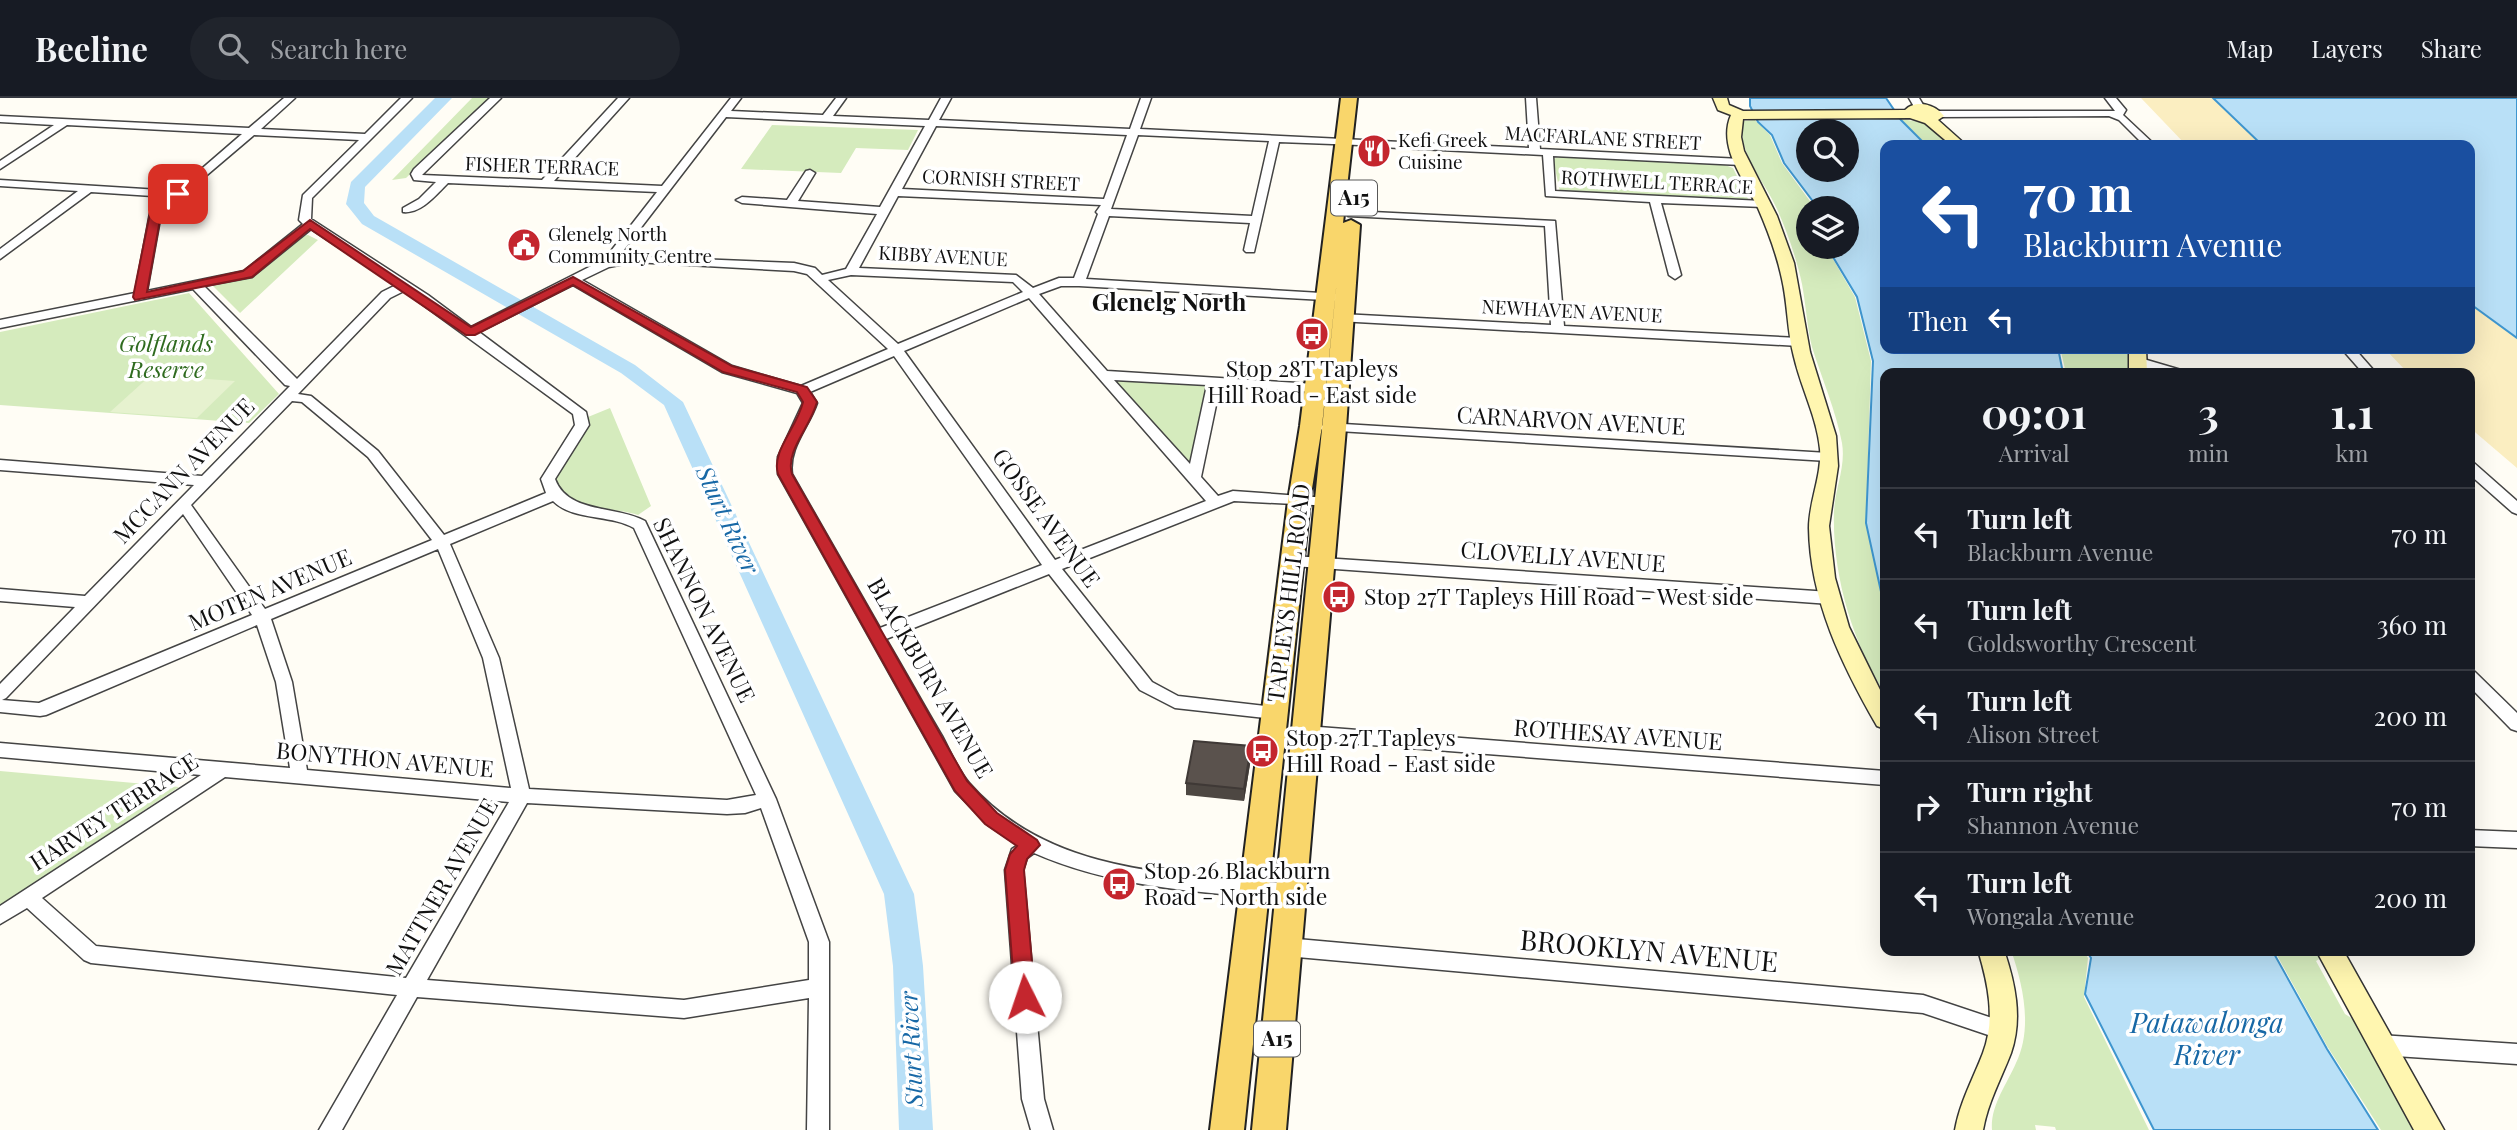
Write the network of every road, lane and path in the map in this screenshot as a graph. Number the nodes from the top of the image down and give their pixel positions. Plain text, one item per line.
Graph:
1 (289, 98) edge
2 (407, 98) edge
3 (496, 98) edge
4 (624, 98) edge
5 (736, 98) edge
6 (841, 98) edge
7 (946, 98) edge
8 (1146, 98) edge
9 (1349, 98) edge
10 (1364, 98) edge
11 (1531, 98) edge
12 (1720, 98) edge
13 (2110, 98) edge
14 (1919, 111) edge
15 (723, 114) junction
16 (1745, 114) junction
17 (2118, 115) junction
18 (0, 119) edge
19 (826, 119) junction
20 (65, 122) junction
21 (932, 124) junction
22 (251, 132) junction
23 (1133, 132) junction
24 (368, 137) junction
25 (1275, 138) junction
26 (1953, 140) edge
27 (2145, 140) edge
28 (1351, 142) junction
29 (1380, 144) dead end
30 (1541, 152) junction
31 (1741, 162) junction
32 (0, 166) edge
33 (810, 173) dead end
34 (444, 180) junction
35 (0, 183) edge
36 (545, 184) junction
37 (88, 189) junction
38 (664, 189) junction
39 (894, 192) junction
40 (178, 194) junction
41 (742, 200) dead end
42 (1655, 200) junction
43 (791, 203) junction
44 (1763, 204) junction
45 (1104, 207) junction
46 (407, 209) dead end
47 (884, 211) junction
48 (1352, 214) junction
49 (1255, 220) junction
50 (310, 224) junction
51 (1250, 250) dead end
52 (0, 255) edge
53 (620, 260) junction
54 (851, 271) junction
55 (1675, 275) dead end
56 (819, 279) junction
57 (573, 280) junction
58 (1079, 282) junction
59 (196, 285) junction
60 (404, 286) junction
61 (1031, 293) junction
62 (140, 297) junction
63 (1337, 305) junction
64 (0, 324) edge
65 (1558, 329) junction
66 (470, 332) junction
67 (1799, 342) junction
68 (897, 350) junction
69 (2353, 354) edge
70 (2138, 361) edge
71 (2160, 368) edge
72 (2365, 368) edge
73 (1104, 376) junction
74 (1214, 382) junction
75 (1314, 388) junction
76 (294, 390) junction
77 (802, 390) junction
78 (1311, 426) junction
79 (1335, 428) junction
80 (1828, 457) junction
81 (0, 465) edge
82 (2475, 472) edge
83 (1194, 477) junction
84 (206, 481) junction
85 (553, 495) junction
86 (1299, 501) junction
87 (1215, 502) junction
88 (1328, 503) junction
89 (184, 505) junction
90 (2517, 509) edge
91 (442, 542) junction
92 (1293, 561) junction
93 (1323, 563) junction
94 (1052, 567) junction
95 (0, 595) edge
96 (1830, 598) junction
97 (88, 602) junction
98 (263, 618) junction
99 (877, 636) junction
100 (2475, 682) edge
101 (0, 694) edge
102 (0, 706) edge
103 (1880, 711) edge
104 (1275, 713) junction
105 (2517, 724) edge
106 (1307, 733) junction
107 (0, 750) edge
108 (220, 771) junction
109 (300, 778) junction
110 (1880, 778) edge
111 (522, 796) junction
112 (767, 799) junction
113 (2475, 838) edge
114 (2517, 840) edge
115 (1031, 845) junction
116 (1254, 888) junction
117 (1292, 892) junction
118 (28, 897) junction
119 (0, 916) edge
120 (1286, 947) junction
121 (1993, 956) edge
122 (2332, 956) edge
123 (820, 987) junction
124 (412, 988) junction
125 (2003, 1031) junction
126 (2379, 1045) junction
127 (2517, 1054) edge
128 (330, 1130) edge
129 (818, 1130) edge
130 (1042, 1130) edge
131 (1227, 1130) edge
132 (1269, 1130) edge
133 (1969, 1130) edge
134 (2430, 1130) edge

1 - 22 street
2 - 24 street
3 - 34 street, FISHER TERRACE
4 - 36 street
5 - 15 street
6 - 19 street
7 - 21 street
8 - 23 street
9 - 28 main road, TAPLEYS HILL ROAD / A15
10 - 28 main road, TAPLEYS HILL ROAD / A15
11 - 30 street
12 - 16 street
13 - 17 street
14 - 16 street
14 - 17 street
14 - 26 street
15 - 19 street
15 - 38 street
16 - 31 street
17 - 27 street
18 - 20 street
19 - 21 street
20 - 22 street
20 - 32 street
21 - 23 street
21 - 39 street
22 - 24 street
22 - 40 street
23 - 25 street
23 - 45 street
24 - 50 street
25 - 28 street
25 - 49 street
28 - 48 main road, TAPLEYS HILL ROAD / A15
28 - 63 main road, TAPLEYS HILL ROAD / A15
29 - 30 street, MACFARLANE STREET
30 - 31 street, MACFARLANE STREET
30 - 42 street, ROTHWELL TERRACE
31 - 44 street
33 - 43 street
34 - 36 street, FISHER TERRACE
34 - 46 street
35 - 37 street
36 - 38 street, FISHER TERRACE
37 - 40 street
37 - 52 street
38 - 53 street
39 - 45 street, CORNISH STREET
39 - 47 street
40 - 62 street
41 - 43 street
42 - 44 street, ROTHWELL TERRACE
42 - 55 street
43 - 47 street
44 - 67 street
45 - 49 street, CORNISH STREET
45 - 58 street
47 - 54 street
48 - 63 main road, TAPLEYS HILL ROAD / A15
48 - 65 street
49 - 51 street
50 - 59 street
50 - 60 street
53 - 56 street
53 - 57 street
54 - 56 street, KIBBY AVENUE
54 - 61 street, KIBBY AVENUE
56 - 68 street, GOSSE AVENUE
57 - 66 street
57 - 77 street
58 - 61 street, KIBBY AVENUE
58 - 63 street, KIBBY AVENUE
59 - 62 street
59 - 76 street, MATTNER AVENUE
60 - 66 street
60 - 76 street, MCCANN AVENUE
61 - 68 street
61 - 73 street
62 - 64 street
63 - 65 street, NEWHAVEN AVENUE
63 - 75 main road, TAPLEYS HILL ROAD / A15
63 - 79 main road, TAPLEYS HILL ROAD / A15
65 - 67 street, NEWHAVEN AVENUE
66 - 85 street
67 - 80 street
68 - 77 street
68 - 94 street, GOSSE AVENUE
69 - 72 street
70 - 71 street
73 - 74 street
73 - 83 street
74 - 75 street
74 - 83 street
75 - 78 main road, TAPLEYS HILL ROAD / A15
76 - 84 street, MCCANN AVENUE
76 - 91 street, MATTNER AVENUE
77 - 99 street, BLACKBURN AVENUE
78 - 79 street, CARNARVON AVENUE
78 - 86 main road, TAPLEYS HILL ROAD / A15
79 - 80 street, CARNARVON AVENUE
79 - 88 main road, TAPLEYS HILL ROAD / A15
80 - 96 street
81 - 84 street
82 - 90 street
83 - 87 street
84 - 89 street, MCCANN AVENUE
85 - 91 street, MOTEN AVENUE
85 - 112 street, SHANNON AVENUE
86 - 87 street
86 - 88 street
86 - 92 main road, TAPLEYS HILL ROAD / A15
87 - 94 street
88 - 93 main road, TAPLEYS HILL ROAD / A15
89 - 97 street, MCCANN AVENUE
89 - 98 street
91 - 98 street, MOTEN AVENUE
91 - 111 street, MATTNER AVENUE
92 - 93 street, CLOVELLY AVENUE
92 - 104 main road, TAPLEYS HILL ROAD / A15
93 - 96 street, CLOVELLY AVENUE
93 - 106 main road, TAPLEYS HILL ROAD / A15
94 - 99 street
94 - 104 street, GOSSE AVENUE
95 - 97 street
96 - 103 street
97 - 101 street, MCCANN AVENUE
98 - 102 street, MOTEN AVENUE
98 - 109 street
99 - 115 street, BLACKBURN AVENUE
100 - 105 street
104 - 116 main road, TAPLEYS HILL ROAD / A15
106 - 110 street, ROTHESAY AVENUE
106 - 117 main road, TAPLEYS HILL ROAD / A15
107 - 108 street, BONYTHON AVENUE
108 - 109 street, BONYTHON AVENUE
108 - 118 street, HARVEY TERRACE
109 - 111 street, BONYTHON AVENUE
111 - 112 street, BONYTHON AVENUE
111 - 124 street, MATTNER AVENUE
112 - 123 street, SHANNON AVENUE
113 - 114 street
115 - 116 street, BLACKBURN AVENUE
115 - 130 street
116 - 117 street, BLACKBURN AVENUE
116 - 131 main road, TAPLEYS HILL ROAD / A15
117 - 120 main road, TAPLEYS HILL ROAD / A15
118 - 119 street, HARVEY TERRACE
118 - 124 street
120 - 125 street, BROOKLYN AVENUE
120 - 132 main road, TAPLEYS HILL ROAD / A15
121 - 125 street
122 - 126 street
123 - 124 street
123 - 129 street, SHANNON AVENUE
124 - 128 street, MATTNER AVENUE
125 - 133 street
126 - 127 street
126 - 134 street

